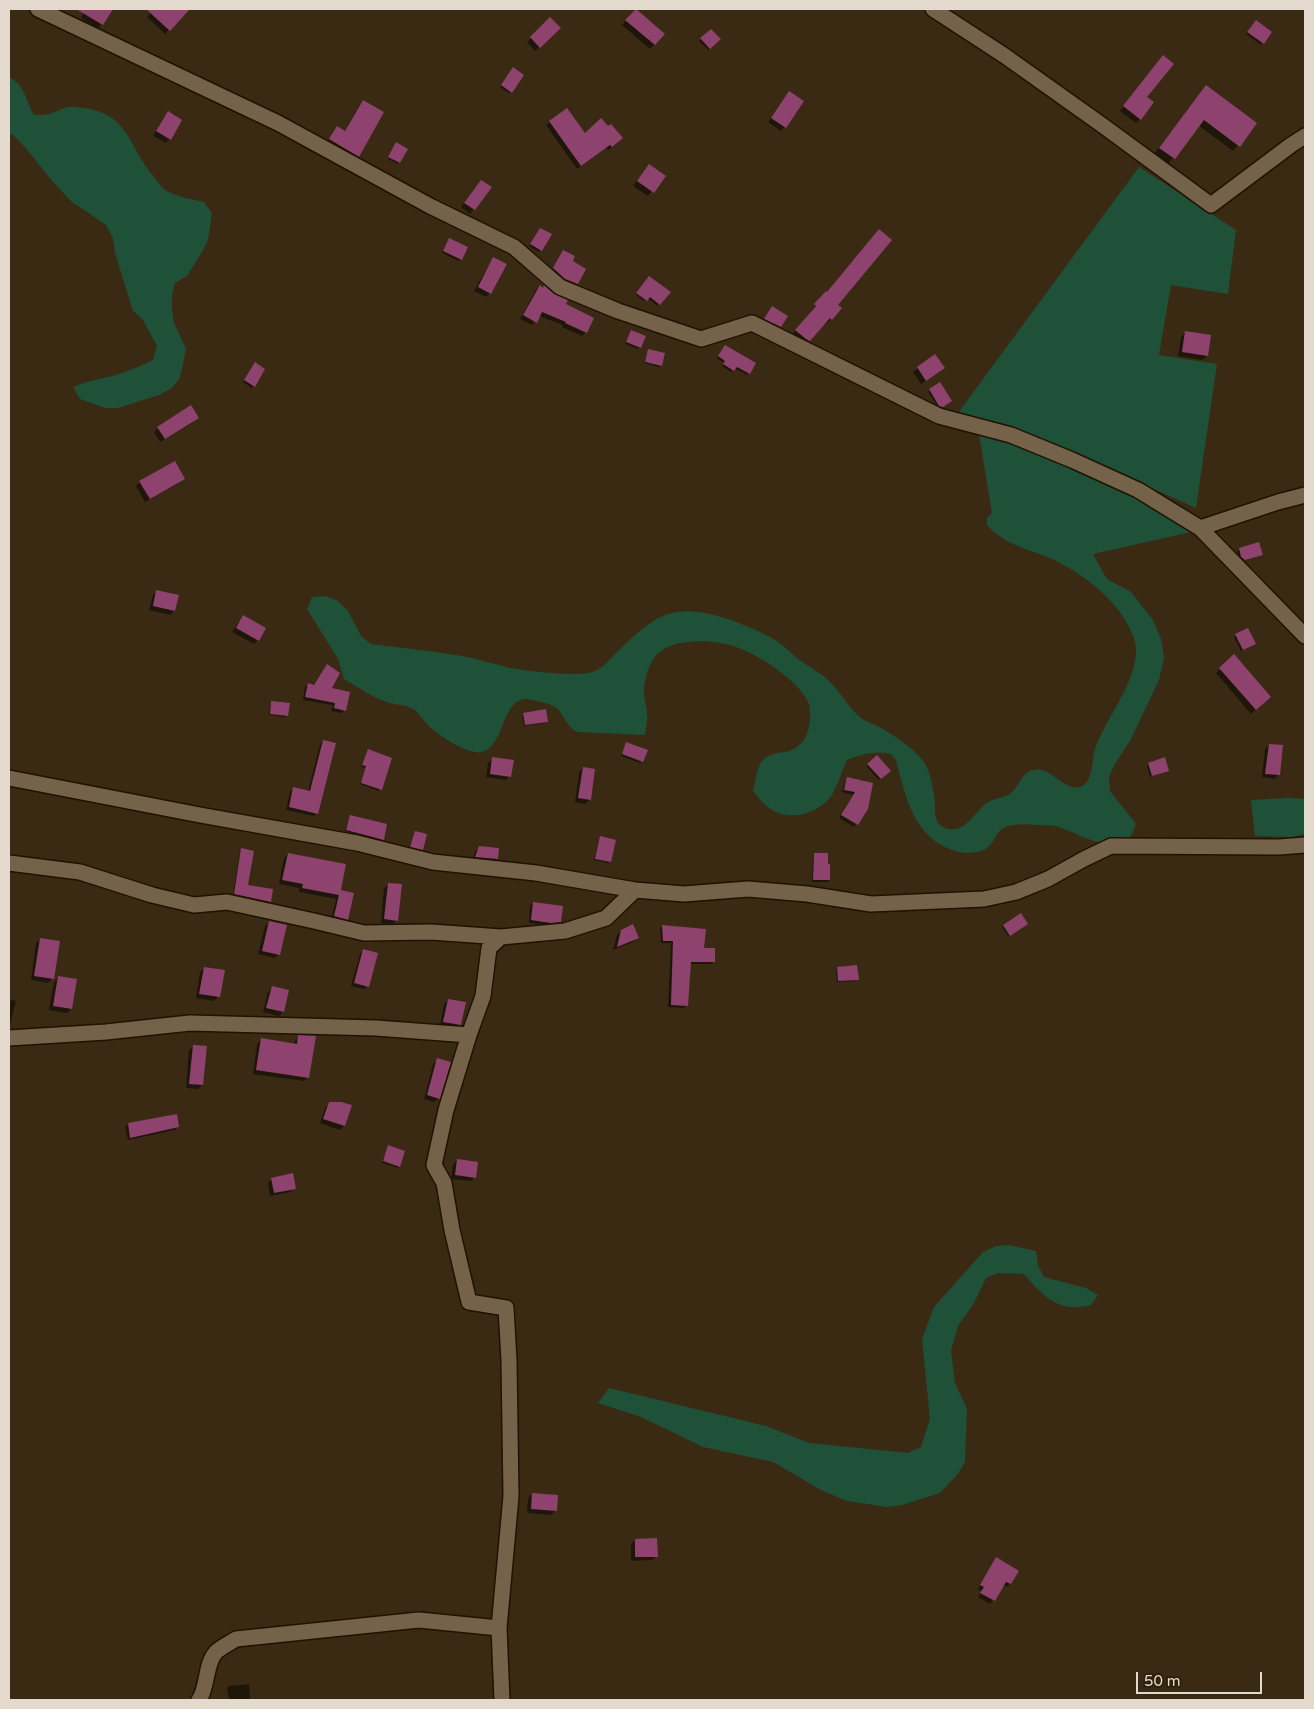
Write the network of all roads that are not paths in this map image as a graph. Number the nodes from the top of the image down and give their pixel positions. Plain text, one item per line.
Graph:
1 (38, 9) edge
2 (934, 9) edge
3 (1305, 136) edge
4 (1305, 496) edge
5 (1200, 528) junction
6 (1305, 636) edge
7 (9, 778) edge
8 (1305, 845) edge
9 (9, 863) edge
10 (634, 890) junction
11 (501, 937) junction
12 (469, 1035) junction
13 (9, 1038) edge
14 (499, 1628) junction
15 (199, 1700) edge
16 (502, 1700) edge

1 - 5 street
2 - 3 street
4 - 5 street
5 - 6 street
7 - 10 street
8 - 10 street
9 - 11 street
10 - 11 street
11 - 12 street
12 - 13 street
12 - 14 street
14 - 15 street
14 - 16 street

